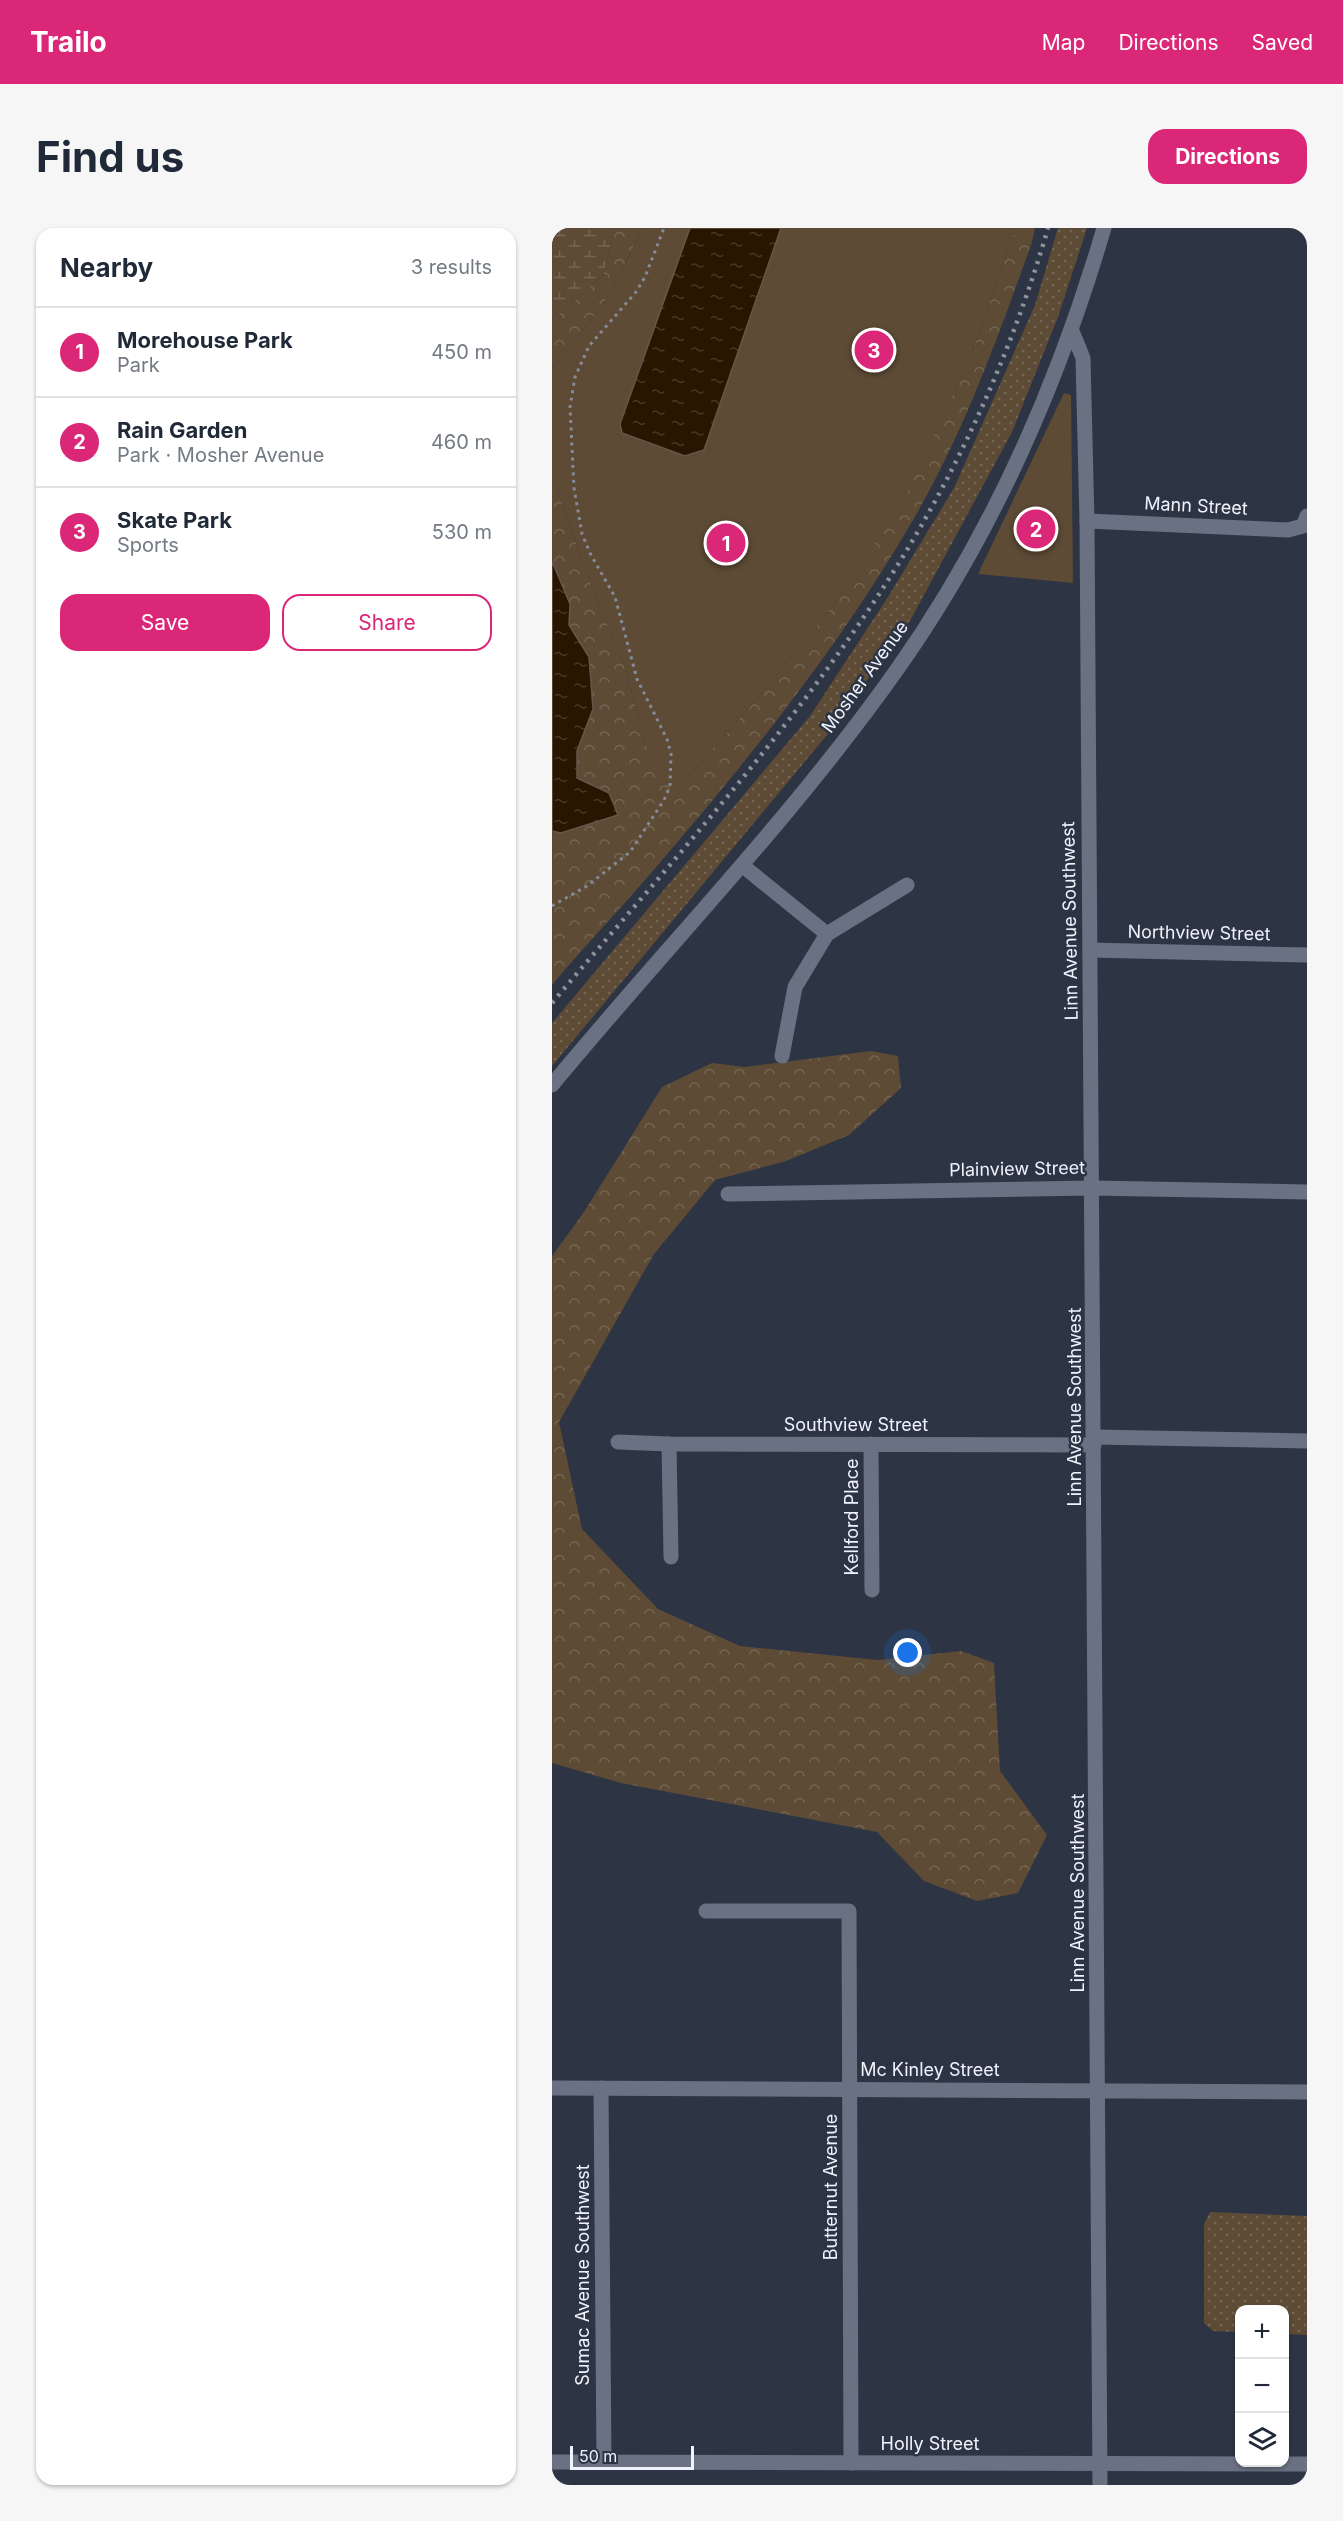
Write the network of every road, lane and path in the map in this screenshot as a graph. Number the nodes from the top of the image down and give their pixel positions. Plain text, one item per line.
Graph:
1 (664, 228) edge
2 (1104, 228) edge
3 (1072, 331) junction
4 (1087, 521) junction
5 (1305, 521) edge
6 (742, 866) junction
7 (907, 885) dead end
8 (552, 906) edge
9 (827, 934) junction
10 (1090, 950) junction
11 (1307, 955) edge
12 (782, 1056) dead end
13 (552, 1085) edge
14 (1092, 1188) junction
15 (1307, 1192) edge
16 (728, 1194) dead end
17 (1094, 1441) junction
18 (1307, 1441) edge
19 (618, 1442) dead end
20 (669, 1444) junction
21 (871, 1444) junction
22 (671, 1557) dead end
23 (872, 1590) dead end
24 (706, 1911) dead end
25 (552, 2088) edge
26 (602, 2088) junction
27 (850, 2090) junction
28 (1099, 2091) junction
29 (1307, 2092) edge
30 (552, 2462) edge
31 (604, 2462) junction
32 (851, 2463) junction
33 (1100, 2464) junction
34 (1307, 2464) edge
35 (1101, 2485) edge

1 - 8 path
2 - 3 street, Mosher Avenue
3 - 4 street, Linn Avenue Southwest
3 - 6 street, Mosher Avenue
4 - 5 street, Mann Street
4 - 10 street, Linn Avenue Southwest
6 - 9 street
6 - 13 street, Mosher Avenue
7 - 9 street
9 - 12 street
10 - 11 street, Northview Street
10 - 14 street, Linn Avenue Southwest
14 - 15 street, Plainview Street
14 - 16 street, Plainview Street
14 - 17 street, Linn Avenue Southwest
17 - 18 street, Southview Street
17 - 21 street, Southview Street
17 - 28 street, Linn Avenue Southwest
19 - 20 street, Southview Street
20 - 21 street, Southview Street
20 - 22 street
21 - 23 street, Kellford Place
24 - 27 street, Butternut Avenue
25 - 26 street, Mc Kinley Street
26 - 27 street, Mc Kinley Street
26 - 31 street, Sumac Avenue Southwest
27 - 28 street, Mc Kinley Street
27 - 32 street, Butternut Avenue
28 - 29 street, Mc Kinley Street
28 - 33 street, Linn Avenue Southwest
30 - 31 street, Holly Street
31 - 32 street, Holly Street
32 - 33 street, Holly Street
33 - 34 street, Holly Street
33 - 35 street, Linn Avenue Southwest

